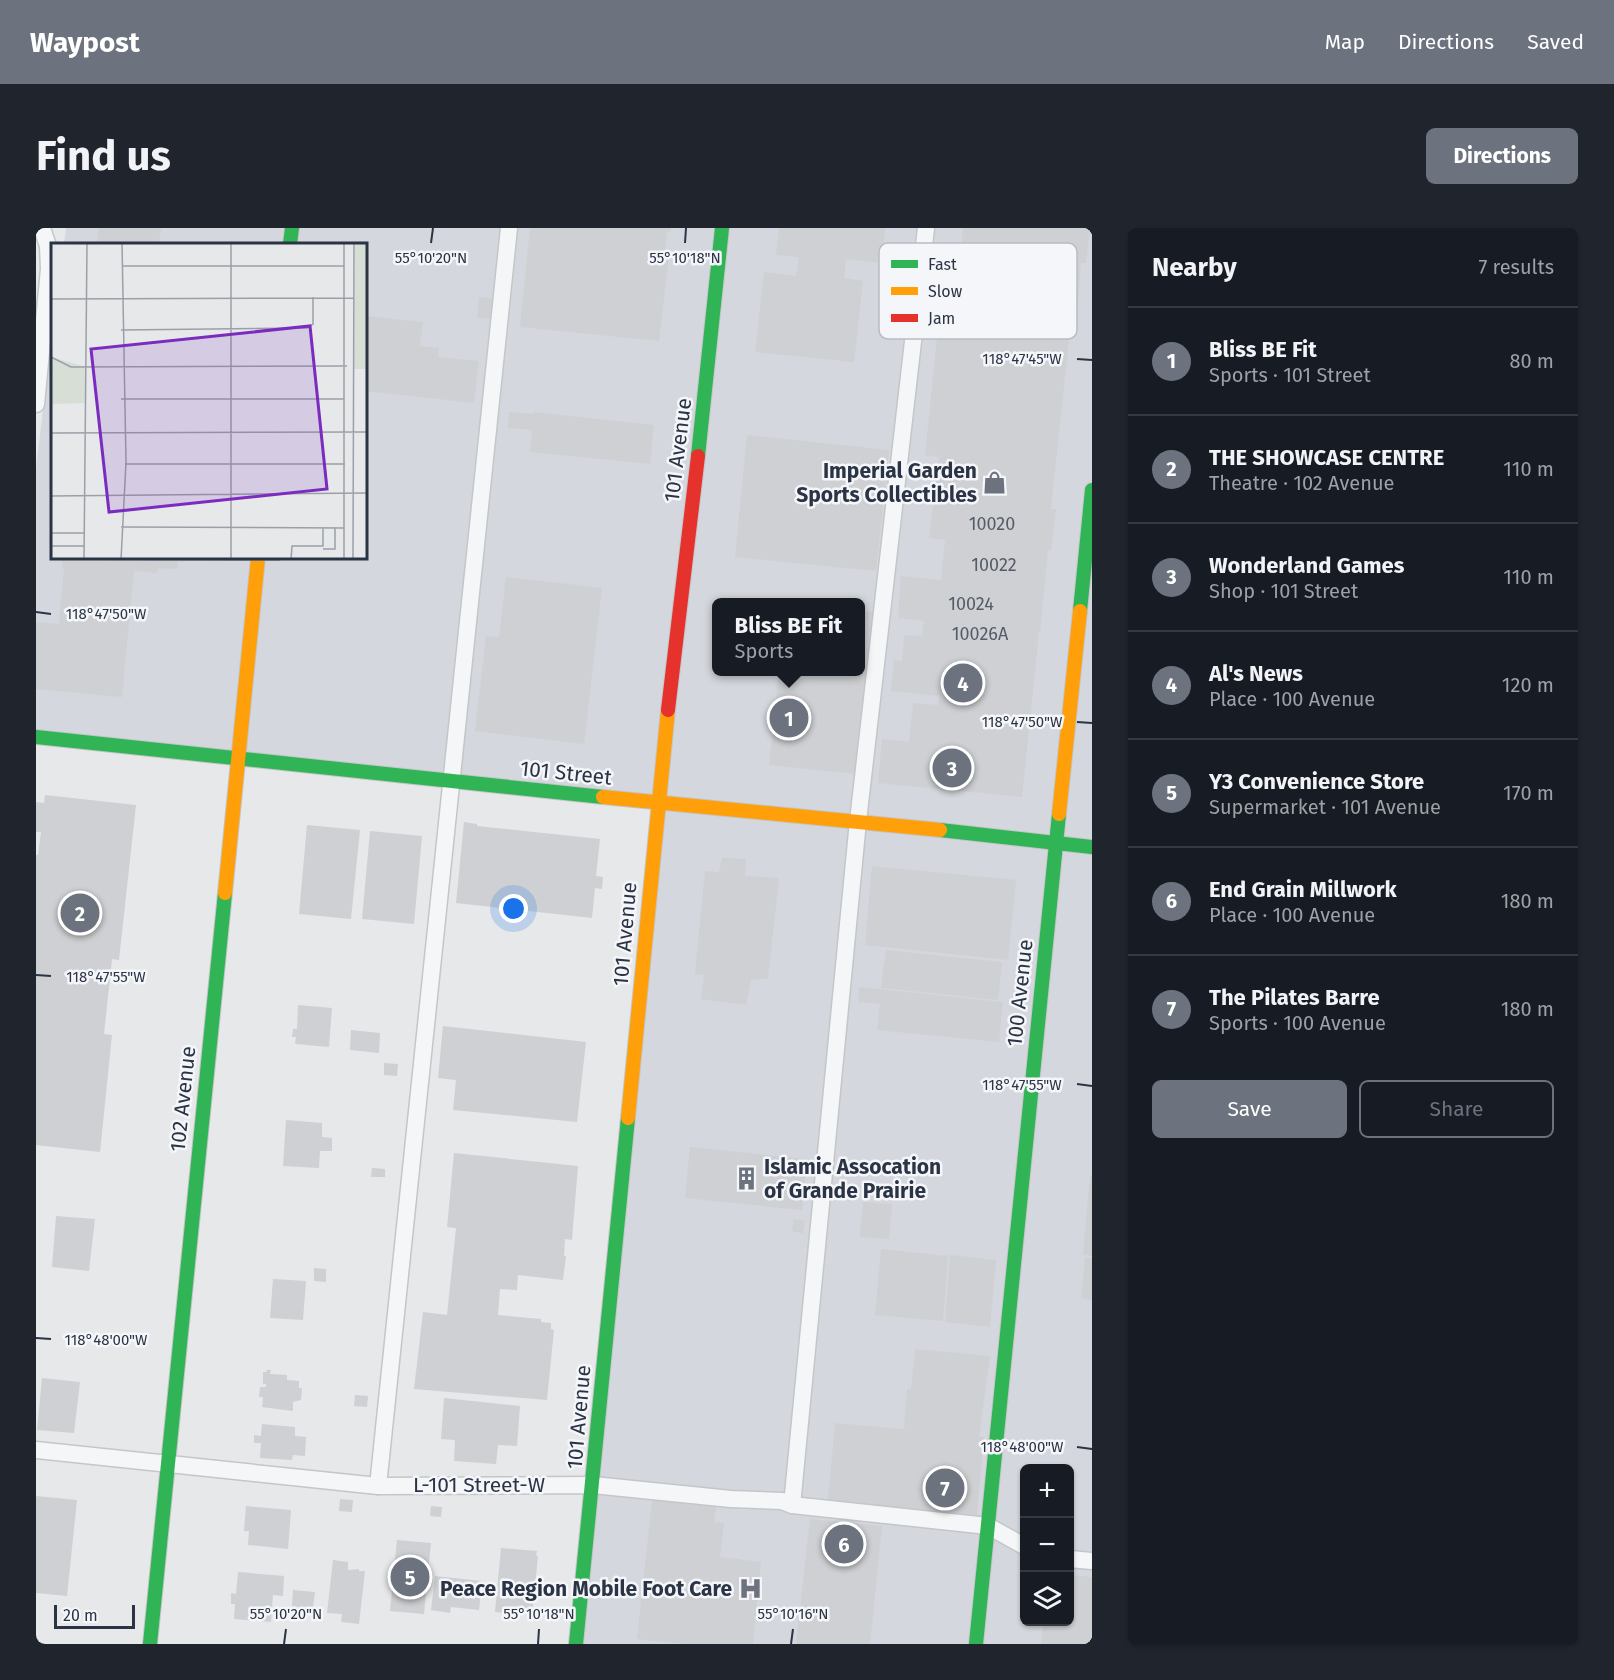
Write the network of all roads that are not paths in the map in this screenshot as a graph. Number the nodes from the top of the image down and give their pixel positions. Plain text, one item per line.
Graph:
1 (42, 228) edge
2 (292, 228) edge
3 (509, 228) edge
4 (722, 228) edge
5 (926, 228) edge
6 (290, 243) edge
7 (924, 243) edge
8 (913, 339) edge
9 (36, 404) edge
10 (1092, 490) edge
11 (258, 560) edge
12 (36, 737) edge
13 (238, 759) junction
14 (451, 782) junction
15 (658, 803) junction
16 (858, 822) junction
17 (1056, 843) junction
18 (1092, 847) edge
19 (36, 1450) edge
20 (168, 1463) junction
21 (593, 1485) junction
22 (378, 1486) junction
23 (792, 1505) junction
24 (988, 1526) junction
25 (1020, 1544) edge
26 (1074, 1559) edge
27 (1092, 1561) edge
28 (150, 1644) edge
29 (576, 1644) edge
30 (976, 1644) edge

1 - 9 lane
2 - 6 street
3 - 14 lane
4 - 15 street, 101 Avenue
5 - 7 lane
8 - 16 lane
10 - 17 street, 100 Avenue
11 - 13 street, 102 Avenue
12 - 13 street, 101 Street
13 - 14 street, 101 Street
13 - 20 street, 102 Avenue
14 - 15 street, 101 Street
14 - 22 lane
15 - 16 street, 101 Street
15 - 21 street, 101 Avenue
16 - 17 street, 101 Street
16 - 23 lane
17 - 18 street, 101 Street
17 - 24 street, 100 Avenue
19 - 20 lane, L-101 Street-W
20 - 22 lane, L-101 Street-W
20 - 28 street, 102 Avenue
21 - 22 lane, L-101 Street-W
21 - 23 lane, L-101 Street-W
21 - 29 street, 101 Avenue
23 - 24 lane, L-101 Street-W
24 - 25 lane, L-101 Street-W
24 - 30 street, 100 Avenue
26 - 27 lane

